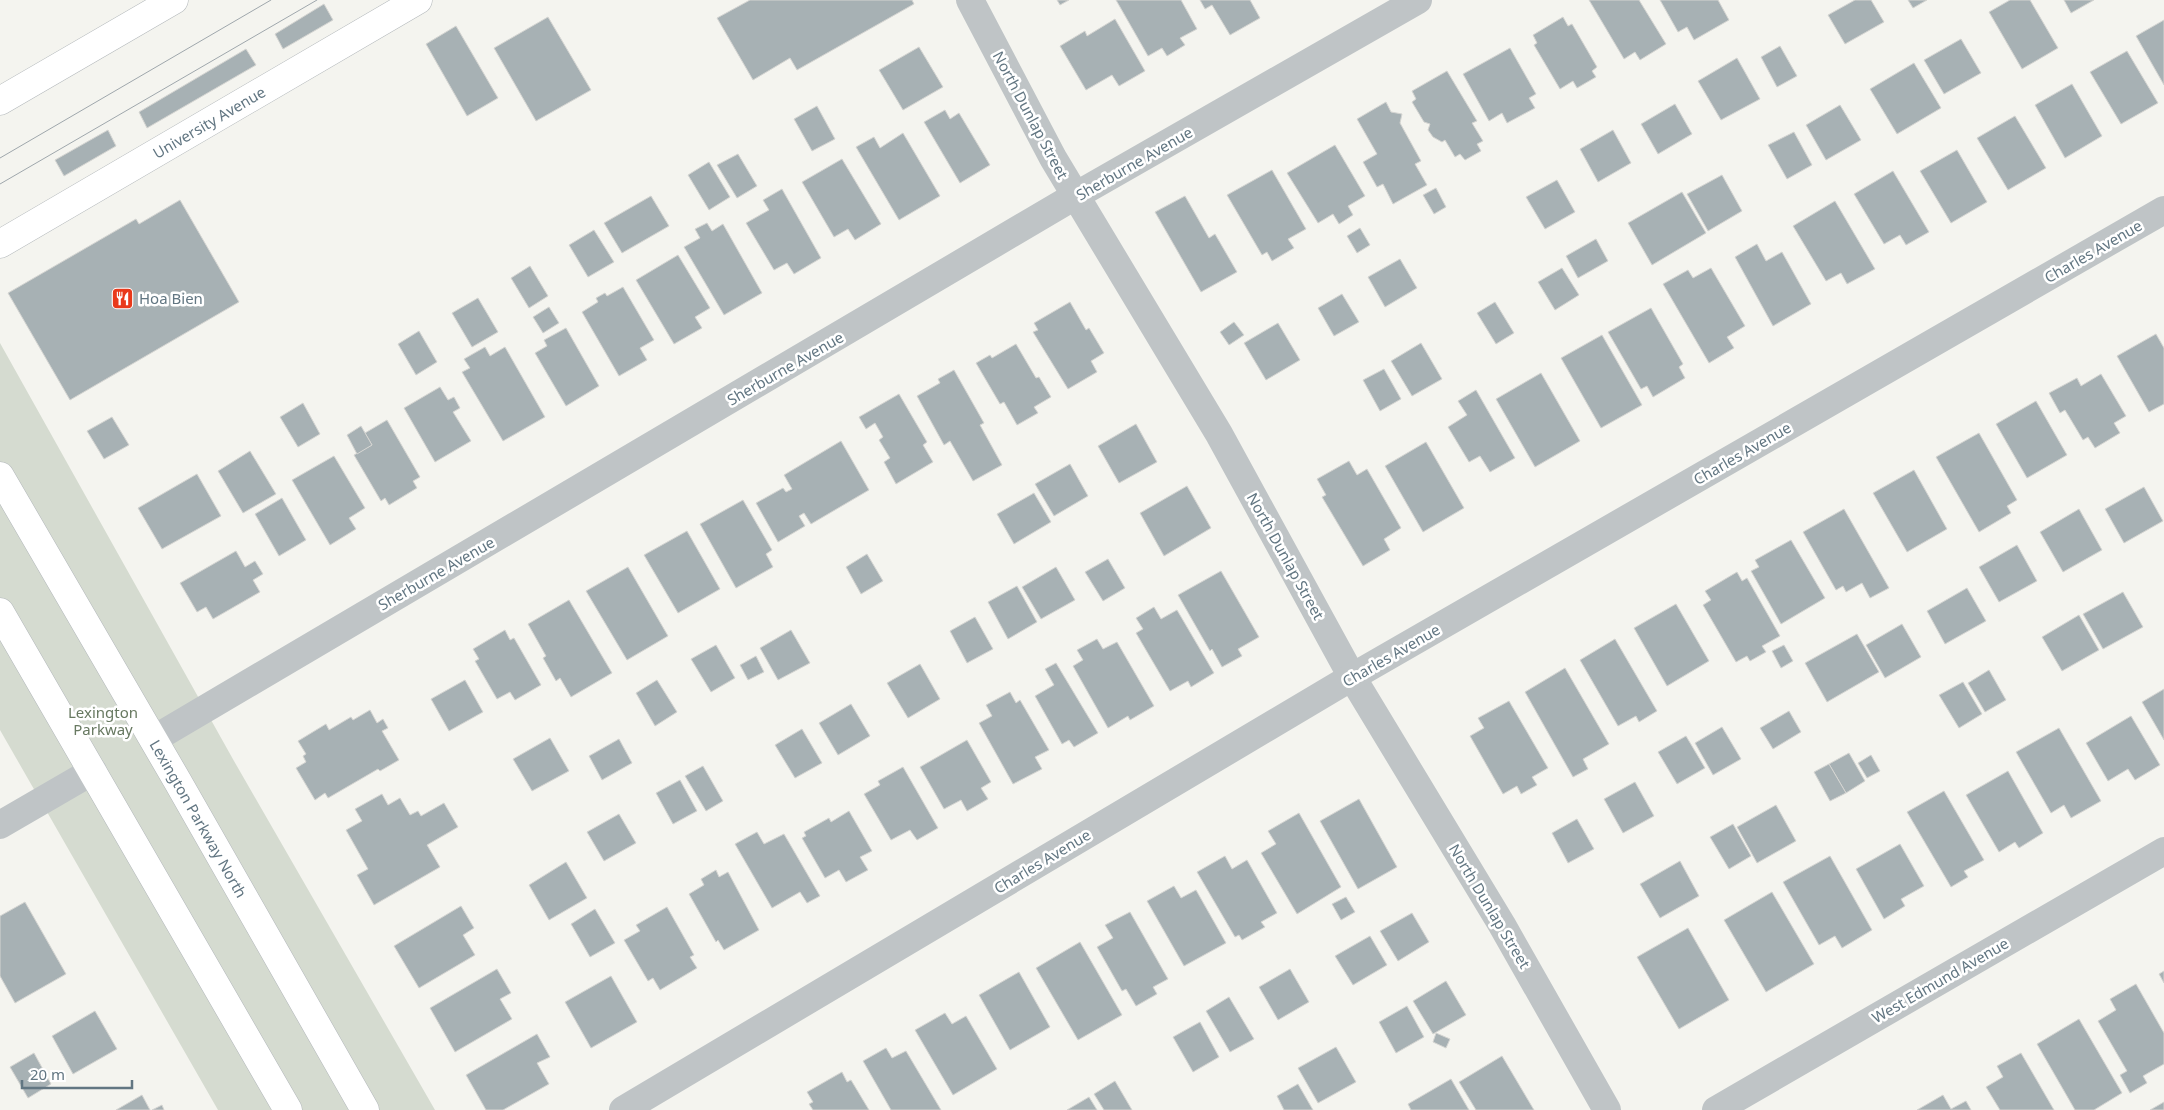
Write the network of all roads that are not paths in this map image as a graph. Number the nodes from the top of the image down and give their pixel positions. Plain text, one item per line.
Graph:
1 (174, 0) edge
2 (418, 0) edge
3 (970, 0) edge
4 (1418, 0) edge
5 (0, 101) edge
6 (1075, 196) junction
7 (2164, 210) edge
8 (0, 244) edge
9 (0, 476) edge
10 (0, 612) edge
11 (1352, 677) junction
12 (154, 739) junction
13 (93, 771) junction
14 (0, 825) edge
15 (2164, 851) edge
16 (288, 1110) edge
17 (366, 1110) edge
18 (623, 1110) edge
19 (1607, 1110) edge
20 (1716, 1110) edge

1 - 5 main road
2 - 8 main road, University Avenue
3 - 6 street, North Dunlap Street
4 - 6 street, Sherburne Avenue
6 - 11 street, North Dunlap Street
6 - 12 street, Sherburne Avenue
7 - 11 street, Charles Avenue
9 - 12 main road, Lexington Parkway North
10 - 13 main road
11 - 18 street, Charles Avenue
11 - 19 street, North Dunlap Street
12 - 17 main road, Lexington Parkway North
13 - 14 street
13 - 16 main road
15 - 20 street, West Edmund Avenue

